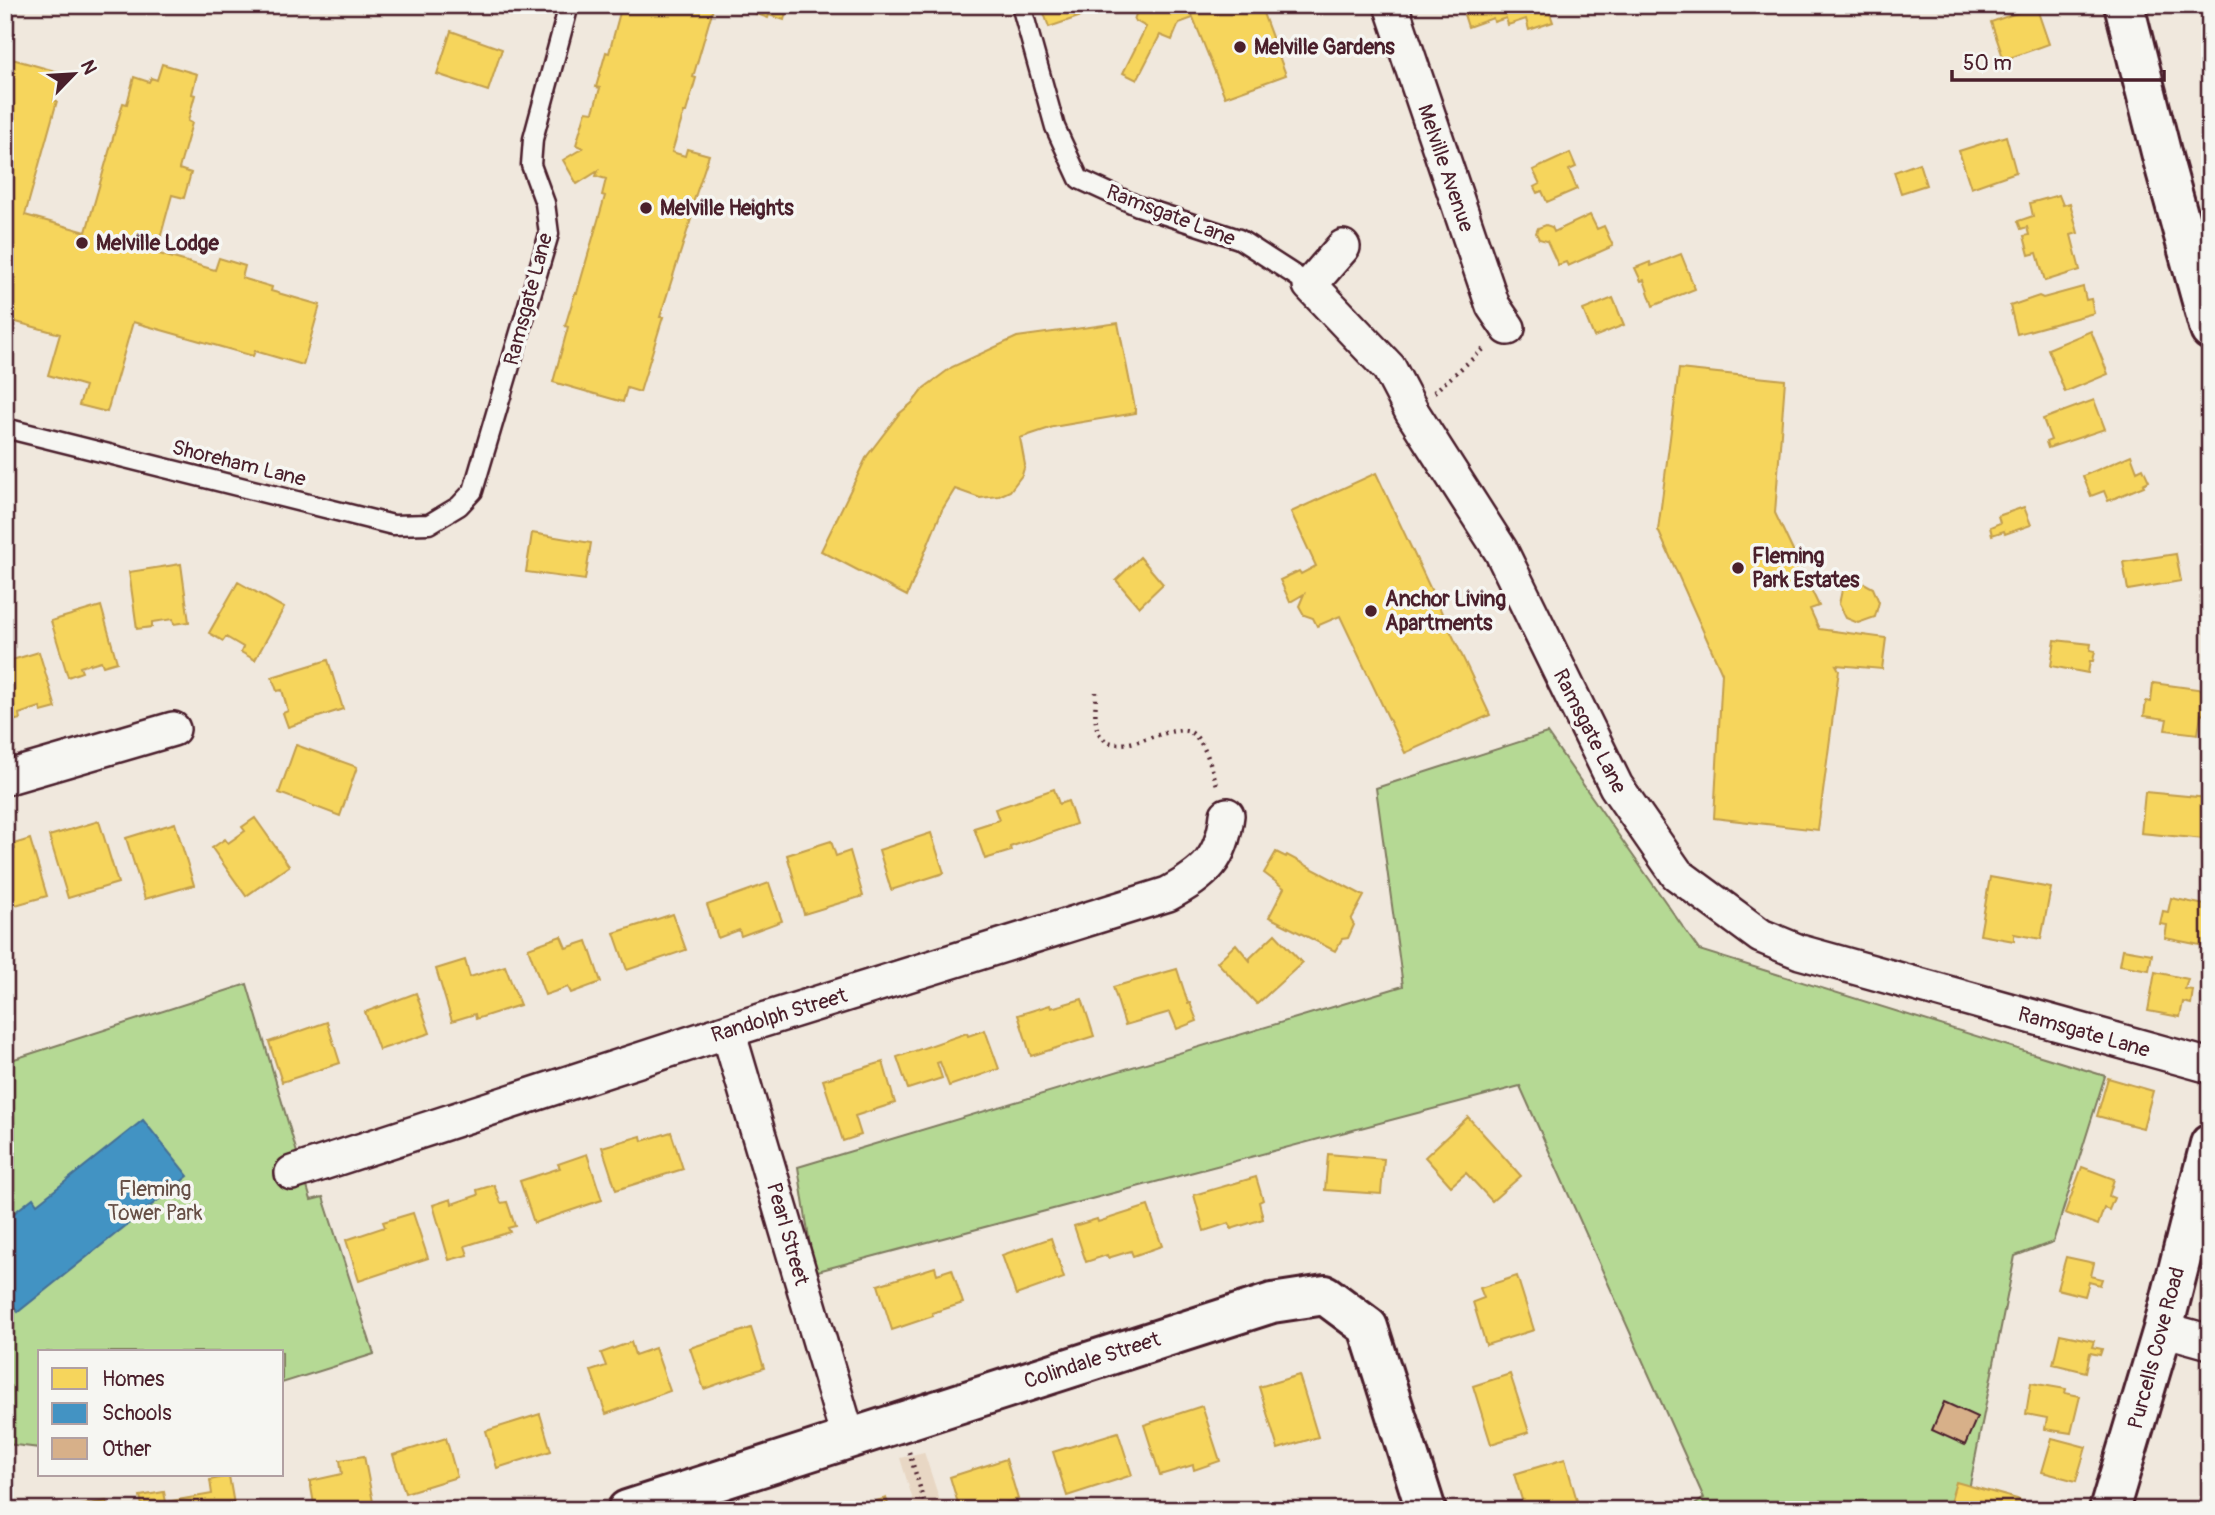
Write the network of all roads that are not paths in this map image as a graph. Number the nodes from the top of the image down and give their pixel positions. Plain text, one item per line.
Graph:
1 (569, 5) edge
2 (1021, 5) edge
3 (1391, 5) edge
4 (2124, 5) edge
5 (1343, 247) dead end
6 (1310, 285) junction
7 (1507, 328) road end
8 (2210, 330) edge
9 (5, 428) edge
10 (459, 506) joint
11 (173, 729) dead end
12 (5, 778) edge
13 (1227, 815) road end
14 (728, 1031) junction
15 (2210, 1066) edge
16 (2210, 1144) edge
17 (292, 1173) dead end
18 (2163, 1329) junction
19 (2210, 1342) edge
20 (848, 1437) junction
21 (627, 1510) edge
22 (1426, 1510) edge
23 (2109, 1510) edge

1 - 10 lane, Ramsgate Lane
2 - 6 lane, Ramsgate Lane
3 - 7 street, Melville Avenue
4 - 8 street
5 - 6 street
6 - 15 street, Ramsgate Lane
9 - 10 lane, Shoreham Lane
11 - 12 street
13 - 14 street, Randolph Street
14 - 17 street, Randolph Street
14 - 20 street, Pearl Street
16 - 18 street, Purcells Cove Road
18 - 19 street
18 - 23 street, Purcells Cove Road
20 - 21 street, Colindale Street
20 - 22 street, Colindale Street

